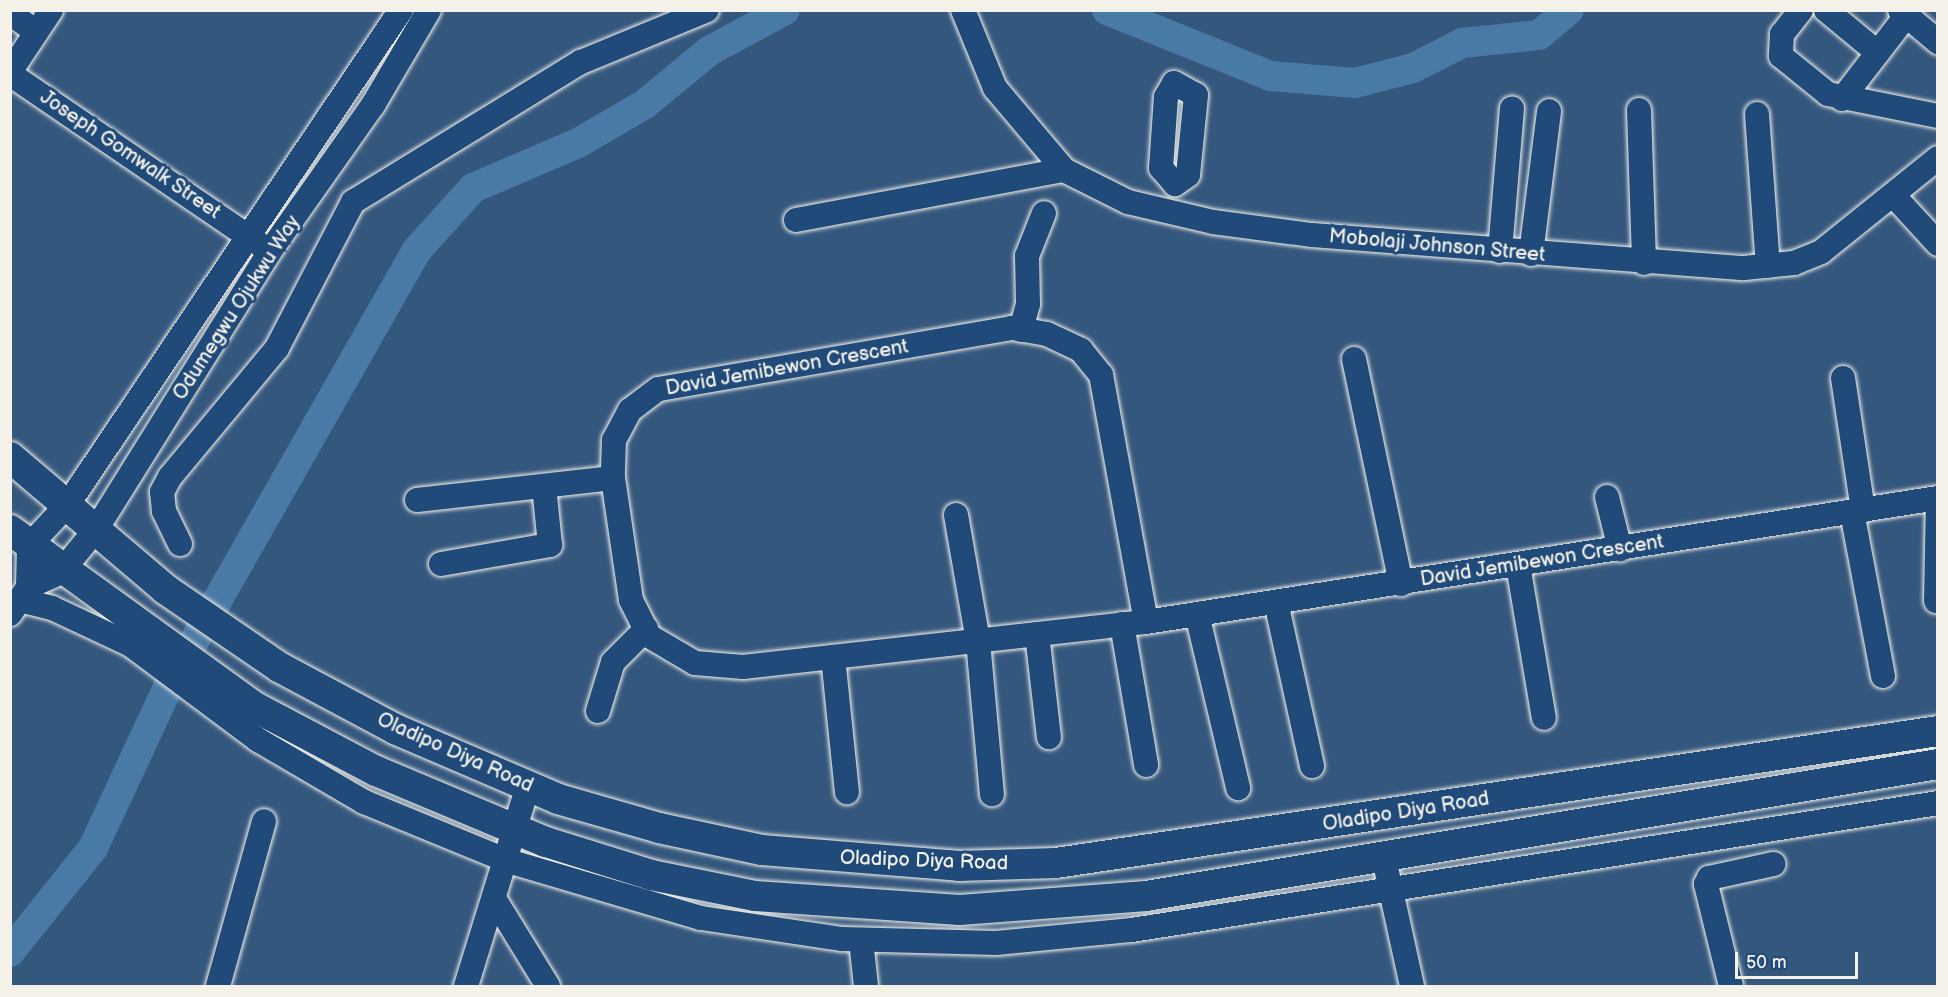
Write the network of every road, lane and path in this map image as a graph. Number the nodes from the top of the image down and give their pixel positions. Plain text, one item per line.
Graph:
1 (51, 10) edge
2 (401, 10) edge
3 (429, 10) edge
4 (707, 10) edge
5 (963, 10) edge
6 (1801, 10) edge
7 (1826, 10) edge
8 (10, 13) edge
9 (1903, 13) edge
10 (36, 32) junction
11 (1938, 42) edge
12 (1878, 52) junction
13 (10, 73) edge
14 (1842, 99) junction
15 (1512, 109) dead end
16 (1639, 110) dead end
17 (1549, 111) dead end
18 (1757, 114) dead end
19 (1938, 116) edge
20 (1938, 158) edge
21 (1064, 170) junction
22 (1175, 183) dead end
23 (315, 192) junction
24 (1894, 196) junction
25 (353, 202) junction
26 (1044, 213) dead end
27 (1174, 215) junction
28 (796, 220) dead end
29 (249, 237) junction
30 (1938, 244) edge
31 (270, 251) junction
32 (1500, 251) junction
33 (1531, 254) junction
34 (1644, 263) junction
35 (1768, 266) junction
36 (1021, 330) junction
37 (1354, 359) dead end
38 (1843, 378) dead end
39 (10, 457) edge
40 (613, 478) junction
41 (544, 486) junction
42 (1608, 497) dead end
43 (1938, 499) edge
44 (417, 500) dead end
45 (68, 504) junction
46 (1857, 511) junction
47 (956, 515) dead end
48 (97, 528) junction
49 (20, 538) edge
50 (180, 544) dead end
51 (1620, 549) junction
52 (441, 564) dead end
53 (1518, 565) junction
54 (61, 572) junction
55 (1401, 584) junction
56 (20, 600) edge
57 (1936, 601) edge
58 (1276, 602) junction
59 (1197, 614) junction
60 (1146, 622) junction
61 (1122, 624) junction
62 (646, 629) junction
63 (1037, 634) junction
64 (136, 637) junction
65 (978, 641) junction
66 (834, 657) junction
67 (1883, 676) dead end
68 (598, 711) dead end
69 (247, 715) junction
70 (1544, 718) dead end
71 (1938, 731) edge
72 (1049, 737) dead end
73 (1938, 764) edge
74 (1146, 765) dead end
75 (1312, 766) dead end
76 (528, 786) junction
77 (1238, 788) dead end
78 (846, 792) dead end
79 (992, 794) dead end
80 (1938, 803) edge
81 (264, 821) dead end
82 (514, 830) junction
83 (1383, 854) junction
84 (508, 861) junction
85 (1773, 864) dead end
86 (1390, 889) junction
87 (495, 900) junction
88 (861, 940) junction
89 (218, 987) edge
90 (466, 987) edge
91 (548, 987) edge
92 (866, 987) edge
93 (1412, 987) edge
94 (1731, 987) edge

1 - 10 street
2 - 29 street, Odumegwu Ojukwu Way
3 - 23 street, Odumegwu Ojukwu Way
4 - 25 street
5 - 21 street, Mobolaji Johnson Street
6 - 14 street
7 - 12 street
8 - 10 street
9 - 11 street
9 - 12 street
10 - 13 street
12 - 14 street
13 - 29 street, Joseph Gomwalk Street
14 - 19 street
15 - 32 street
16 - 34 street
17 - 33 street
18 - 35 street
20 - 24 street, Mobolaji Johnson Street
21 - 27 street, Mobolaji Johnson Street
21 - 28 street
22 - 27 street
23 - 25 street
23 - 31 street, Odumegwu Ojukwu Way
24 - 30 street
24 - 35 street, Mobolaji Johnson Street
25 - 50 street
26 - 36 street
27 - 32 street, Mobolaji Johnson Street
29 - 31 street, Joseph Gomwalk Street
29 - 45 street, Odumegwu Ojukwu Way
31 - 48 street, Odumegwu Ojukwu Way
32 - 33 street, Mobolaji Johnson Street
33 - 34 street, Mobolaji Johnson Street
34 - 35 street, Mobolaji Johnson Street
36 - 40 street, David Jemibewon Crescent
36 - 60 street, David Jemibewon Crescent
37 - 55 street
38 - 46 street
39 - 45 main road, Oladipo Diya Road
40 - 41 street
40 - 62 street, David Jemibewon Crescent
41 - 44 street
41 - 52 street
42 - 51 street
43 - 46 street, David Jemibewon Crescent
43 - 57 street
45 - 48 main road, Oladipo Diya Road
45 - 49 street, Odumegwu Ojukwu Way
46 - 51 street, David Jemibewon Crescent
46 - 67 street
47 - 65 street
48 - 54 street, Odumegwu Ojukwu Way
48 - 76 main road, Oladipo Diya Road
49 - 54 main road, Oladipo Diya Road
49 - 56 street
51 - 53 street, David Jemibewon Crescent
53 - 55 street, David Jemibewon Crescent
53 - 70 street
54 - 56 street
54 - 64 main road, Oladipo Diya Road
55 - 58 street, David Jemibewon Crescent
56 - 64 street
58 - 59 street, David Jemibewon Crescent
58 - 75 street
59 - 60 street, David Jemibewon Crescent
59 - 77 street
60 - 61 street, David Jemibewon Crescent
61 - 63 street, David Jemibewon Crescent
61 - 74 street
62 - 66 street, David Jemibewon Crescent
62 - 68 street
63 - 65 street, David Jemibewon Crescent
63 - 72 street
64 - 69 main road, Oladipo Diya Road
65 - 66 street, David Jemibewon Crescent
65 - 79 street
66 - 78 street
69 - 82 main road, Oladipo Diya Road
69 - 84 street
71 - 76 main road, Oladipo Diya Road
73 - 83 main road, Oladipo Diya Road
76 - 82 street
80 - 86 street
81 - 89 street
82 - 83 main road, Oladipo Diya Road
82 - 84 street
83 - 86 street
84 - 87 street
84 - 88 street
85 - 94 street
86 - 88 street
86 - 93 street
87 - 90 street
87 - 91 street
88 - 92 street

